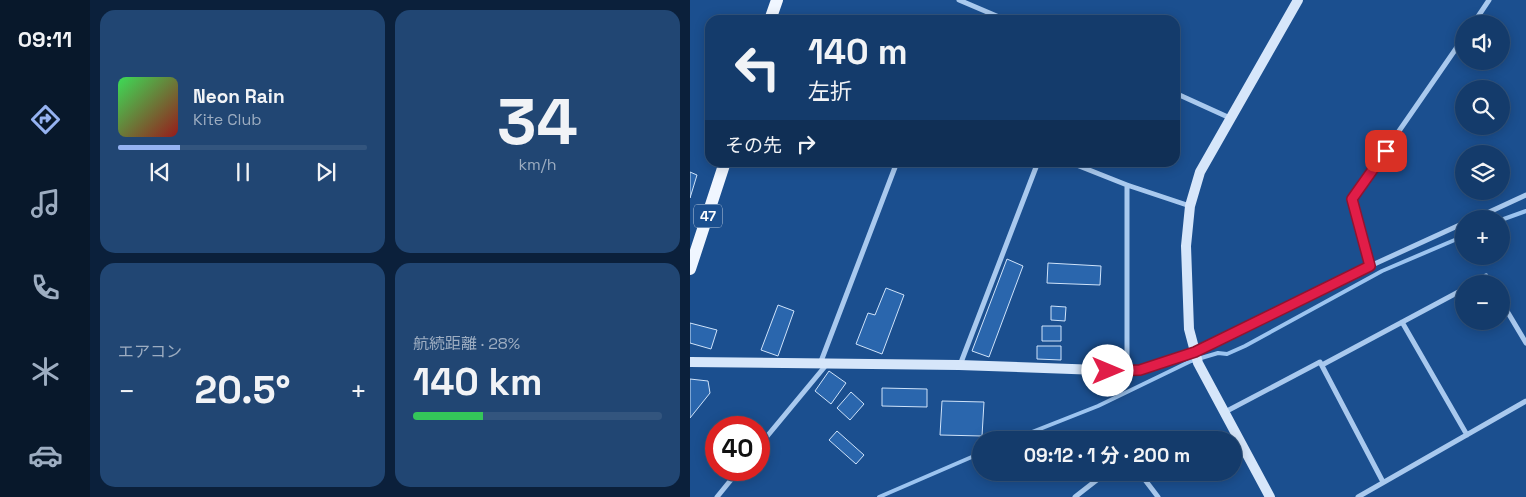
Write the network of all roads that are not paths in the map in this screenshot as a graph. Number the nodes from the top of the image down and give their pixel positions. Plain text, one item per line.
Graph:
1 (777, 0) edge
2 (960, 0) edge
3 (1298, 0) edge
4 (1489, 0) edge
5 (772, 15) edge
6 (994, 15) edge
7 (1479, 15) edge
8 (1455, 50) edge
9 (1180, 95) edge
10 (1231, 118) junction
11 (723, 167) edge
12 (895, 167) edge
13 (1036, 167) edge
14 (1082, 167) edge
15 (1127, 185) junction
16 (1526, 195) edge
17 (1190, 206) junction
18 (1494, 210) edge
19 (1455, 227) edge
20 (1370, 266) junction
21 (690, 270) edge
22 (1455, 293) edge
23 (1510, 317) edge
24 (1402, 322) junction
25 (1526, 343) edge
26 (1195, 352) junction
27 (690, 362) edge
28 (823, 364) junction
29 (959, 365) junction
30 (1322, 365) junction
31 (1127, 371) junction
32 (1526, 401) edge
33 (1223, 413) junction
34 (770, 432) edge
35 (1467, 435) junction
36 (730, 481) edge
37 (1095, 481) edge
38 (1146, 481) edge
39 (1384, 482) junction
40 (717, 497) edge
41 (1075, 497) edge
42 (1158, 497) edge
43 (1270, 497) edge
44 (1358, 497) edge

1 - 5 main road
2 - 6 street
3 - 10 street
4 - 7 street
8 - 20 street
9 - 10 street
10 - 17 street
11 - 21 main road, 47
12 - 28 street
13 - 29 street
14 - 15 street
15 - 17 street
15 - 31 street
16 - 18 street
17 - 26 street
19 - 20 street
20 - 26 street
22 - 24 street
23 - 25 street
24 - 30 street
24 - 35 street
26 - 31 street
26 - 33 street
27 - 28 street
28 - 29 street
28 - 34 street
29 - 31 street
30 - 33 street
30 - 39 street
32 - 35 street
33 - 43 street
35 - 39 street
36 - 40 street
37 - 41 street
38 - 42 street
39 - 44 street

